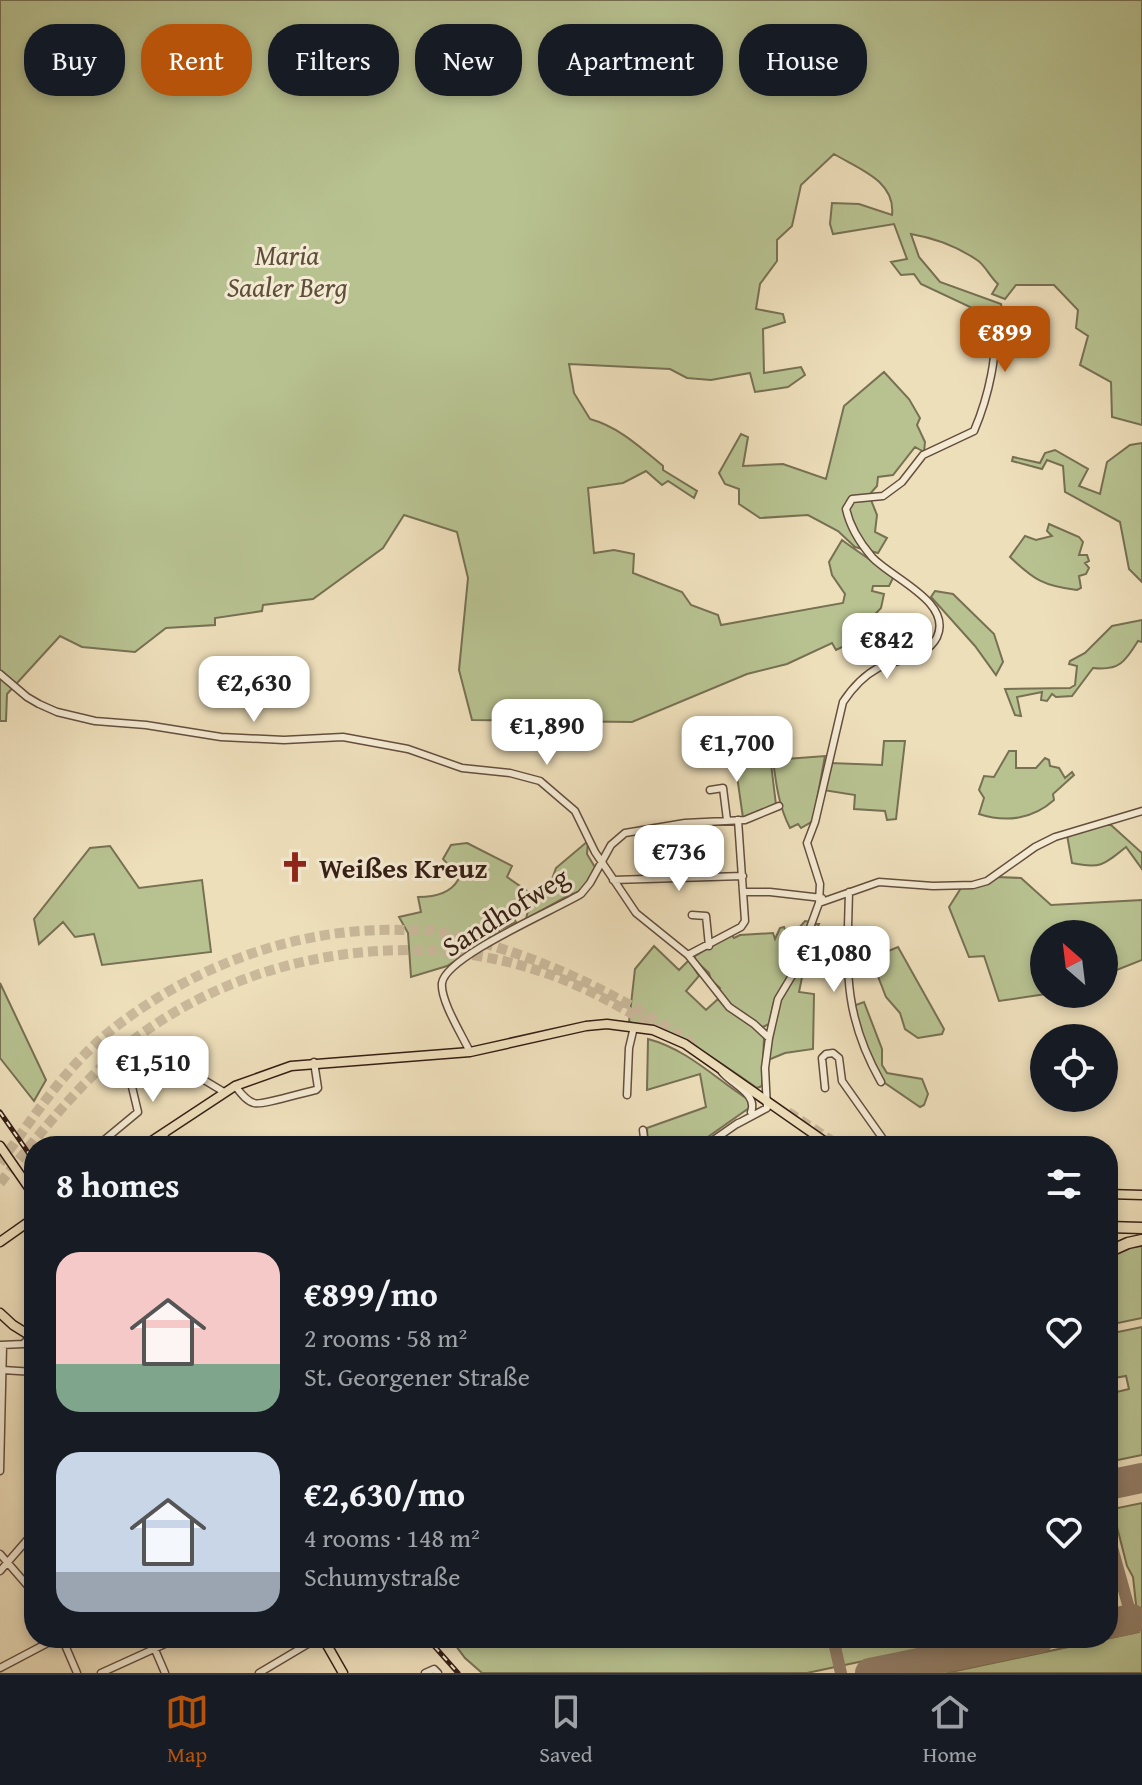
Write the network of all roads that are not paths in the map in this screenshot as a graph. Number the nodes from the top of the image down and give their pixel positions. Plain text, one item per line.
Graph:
1 (990, 317) dead end
2 (0, 674) edge
3 (710, 790) dead end
4 (779, 806) dead end
5 (1142, 811) edge
6 (727, 820) junction
7 (738, 820) junction
8 (602, 863) junction
9 (743, 876) junction
10 (613, 880) junction
11 (744, 892) junction
12 (849, 892) junction
13 (820, 901) junction
14 (692, 915) dead end
15 (709, 946) junction
16 (688, 955) junction
17 (635, 1026) junction
18 (769, 1038) junction
19 (470, 1052) junction
20 (314, 1062) junction
21 (718, 1066) junction
22 (881, 1082) dead end
23 (235, 1086) junction
24 (825, 1088) dead end
25 (224, 1092) junction
26 (627, 1095) dead end
27 (765, 1101) junction
28 (751, 1112) junction
29 (737, 1124) junction
30 (643, 1130) dead end
31 (165, 1132) junction
32 (109, 1136) edge
33 (159, 1136) edge
34 (164, 1136) edge
35 (644, 1136) edge
36 (720, 1136) edge
37 (816, 1136) edge
38 (881, 1136) edge
39 (0, 1146) edge
40 (24, 1181) edge
41 (1118, 1194) edge
42 (1142, 1195) edge
43 (24, 1225) edge
44 (1118, 1227) edge
45 (1142, 1228) edge
46 (1118, 1235) edge
47 (1142, 1238) edge
48 (0, 1242) edge
49 (1118, 1248) edge
50 (0, 1313) edge
51 (24, 1332) edge
52 (24, 1343) edge
53 (2, 1345) edge
54 (3, 1370) junction
55 (24, 1371) edge
56 (0, 1471) edge
57 (24, 1543) edge
58 (0, 1554) edge
59 (7, 1563) junction
60 (0, 1571) edge
61 (24, 1582) edge
62 (39, 1648) edge
63 (64, 1648) edge
64 (152, 1648) edge
65 (154, 1648) edge
66 (303, 1648) edge
67 (327, 1648) edge
68 (0, 1668) edge
69 (77, 1673) edge
70 (101, 1673) edge
71 (165, 1673) edge
72 (259, 1673) edge
73 (343, 1673) edge
74 (425, 1673) edge
75 (438, 1673) edge

1 - 13 street
2 - 8 street
3 - 6 street
4 - 7 street, Sandhofweg
5 - 12 street
6 - 7 street, Sandhofweg
6 - 8 street, Sandhofweg
7 - 9 street
8 - 10 street
8 - 19 street, Sandhofweg
9 - 10 street
9 - 11 street
10 - 16 street
11 - 13 street
11 - 15 street
12 - 13 street
12 - 22 street
13 - 18 street
14 - 15 street
15 - 16 street
16 - 18 street
17 - 19 main road
17 - 21 main road
17 - 26 street
18 - 27 street
19 - 20 main road
20 - 23 main road
20 - 23 street
21 - 27 main road
21 - 28 street
23 - 25 main road
24 - 38 street
25 - 31 main road
25 - 32 street
27 - 28 street
27 - 29 street
27 - 37 main road
28 - 29 street
29 - 36 street
30 - 35 street
31 - 33 main road
31 - 34 street
39 - 40 main road
41 - 42 main road
43 - 48 main road
44 - 45 highway
46 - 47 highway
47 - 49 highway
50 - 51 main road
52 - 53 street
53 - 54 street
54 - 55 street
54 - 56 street
57 - 59 street
58 - 59 street
59 - 60 street
59 - 61 street
62 - 68 street
63 - 69 street
64 - 70 street
65 - 71 street
66 - 72 street
67 - 73 main road
74 - 75 street

